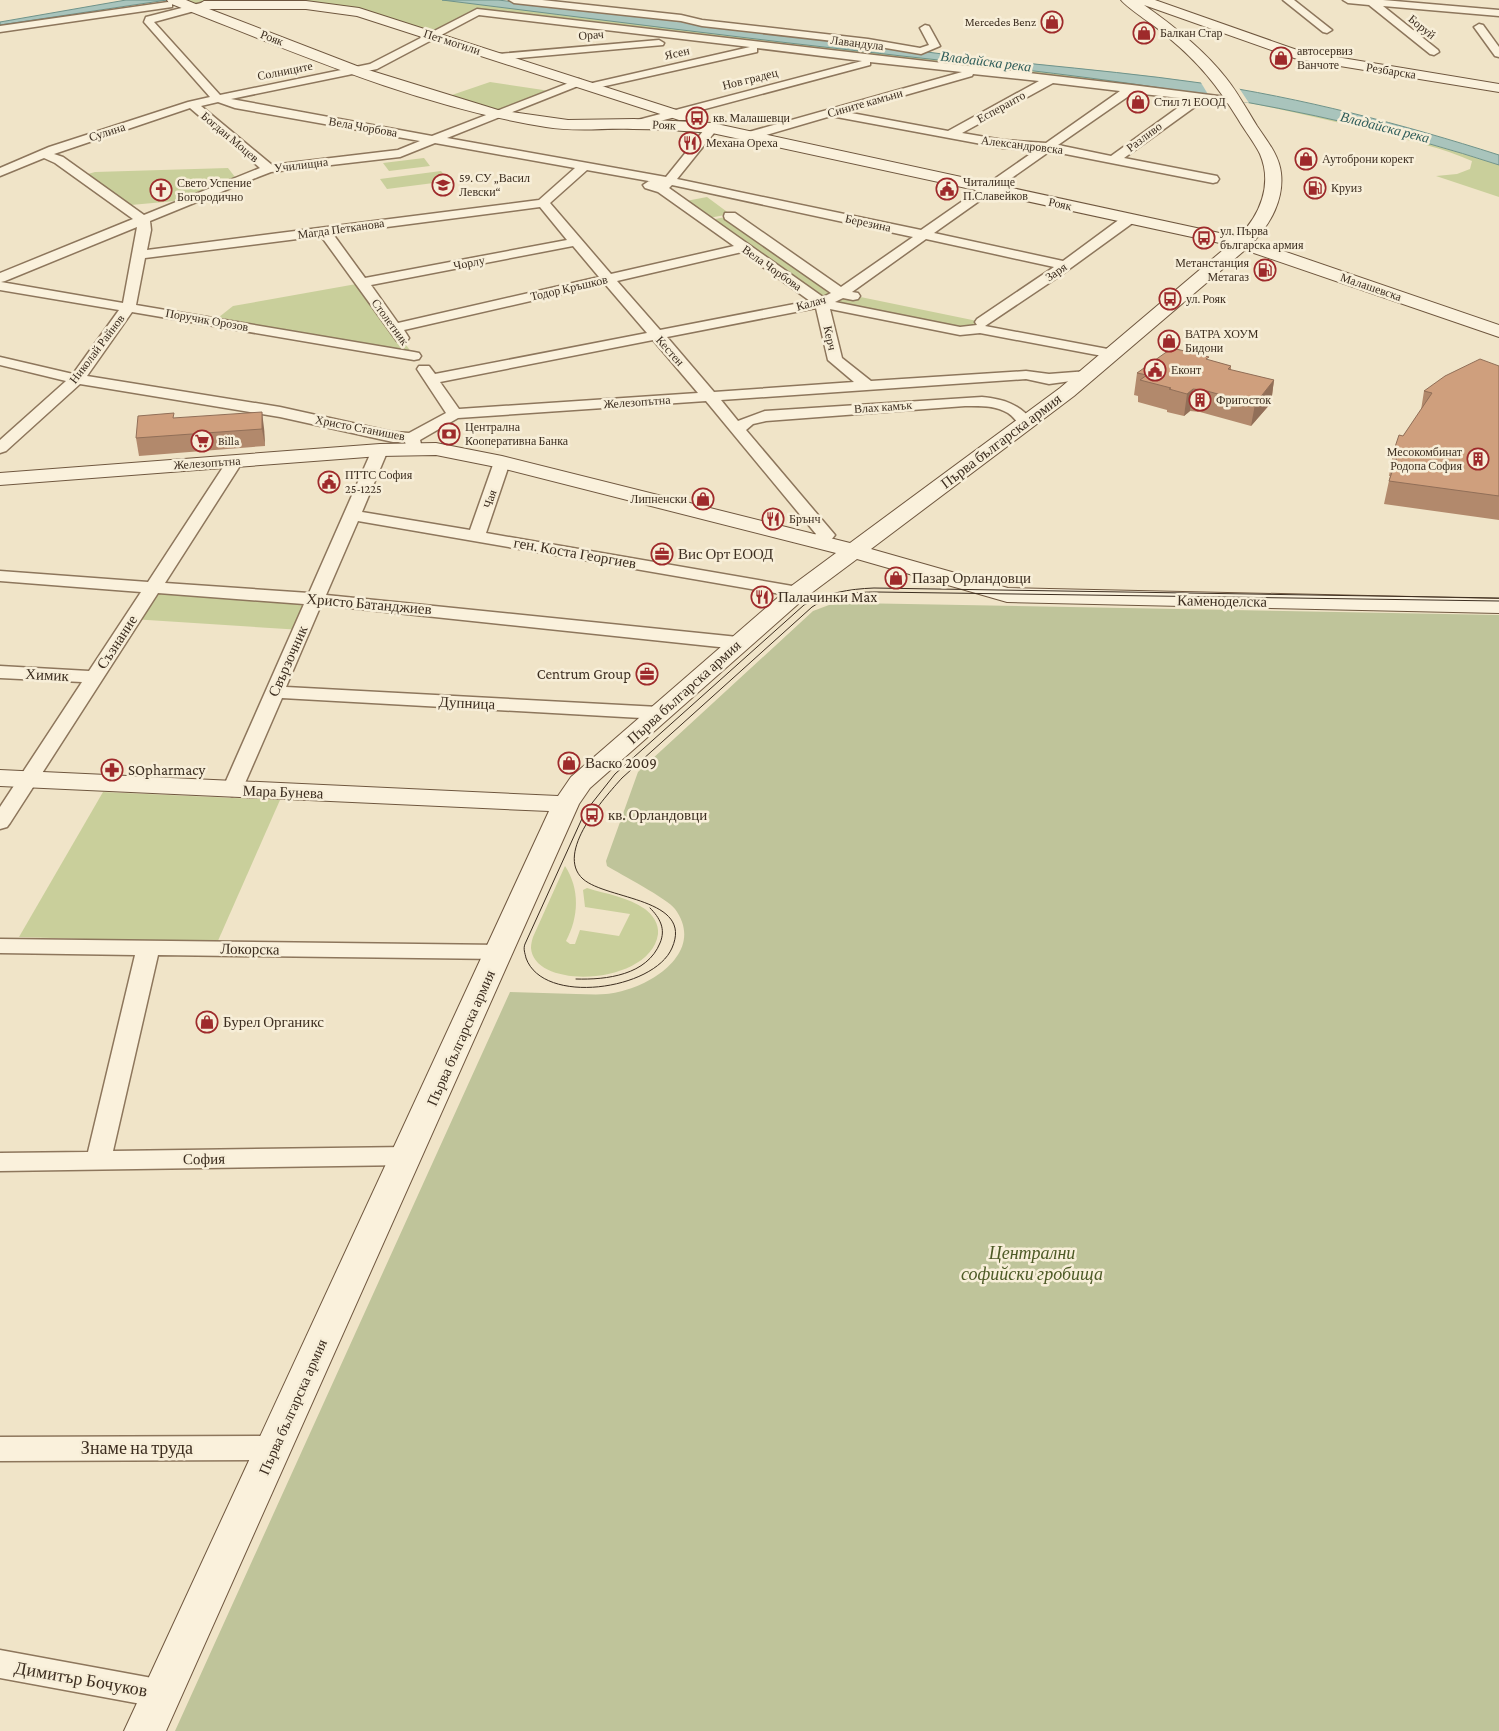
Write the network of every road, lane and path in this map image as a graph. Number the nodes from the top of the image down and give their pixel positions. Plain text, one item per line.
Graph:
1 (514, 0) edge
2 (1128, 0) edge
3 (1140, 0) edge
4 (1288, 0) edge
5 (1348, 0) edge
6 (1372, 2) junction
7 (189, 4) edge
8 (477, 12) joint
9 (1499, 12) edge
10 (1150, 14) junction
11 (1184, 15) junction
12 (1479, 27) dead end
13 (925, 28) dead end
14 (0, 29) edge
15 (1328, 30) dead end
16 (433, 36) junction
17 (686, 37) junction
18 (769, 47) junction
19 (1434, 52) dead end
20 (1499, 54) edge
21 (498, 57) junction
22 (872, 59) junction
23 (357, 71) junction
24 (980, 71) junction
25 (1052, 79) junction
26 (585, 84) junction
27 (1132, 88) junction
28 (1499, 88) edge
29 (217, 98) junction
30 (1199, 98) junction
31 (1234, 101) junction
32 (192, 104) junction
33 (674, 113) junction
34 (831, 113) junction
35 (497, 114) junction
36 (634, 124) junction
37 (712, 128) junction
38 (950, 135) junction
39 (749, 136) junction
40 (436, 140) junction
41 (1048, 147) junction
42 (44, 154) junction
43 (1113, 160) junction
44 (269, 169) junction
45 (581, 170) junction
46 (0, 172) edge
47 (1193, 174) junction
48 (1214, 179) dead end
49 (666, 185) junction
50 (1182, 185) dead end
51 (991, 189) junction
52 (768, 202) junction
53 (543, 203) junction
54 (730, 216) junction
55 (1129, 219) junction
56 (143, 220) junction
57 (706, 221) junction
58 (324, 231) junction
59 (925, 235) junction
60 (576, 242) junction
61 (1242, 244) junction
62 (743, 248) junction
63 (139, 255) junction
64 (798, 264) junction
65 (1065, 266) junction
66 (773, 269) junction
67 (0, 278) edge
68 (608, 279) junction
69 (362, 284) junction
70 (0, 286) edge
71 (841, 293) junction
72 (822, 303) junction
73 (128, 306) junction
74 (981, 326) junction
75 (394, 328) junction
76 (1499, 331) edge
77 (656, 335) junction
78 (1113, 354) junction
79 (414, 356) junction
80 (0, 361) edge
81 (1088, 375) junction
82 (77, 379) junction
83 (430, 379) junction
84 (1049, 379) junction
85 (869, 387) junction
86 (1066, 392) junction
87 (710, 397) junction
88 (455, 414) junction
89 (1024, 422) junction
90 (736, 429) junction
91 (3, 443) edge
92 (413, 443) junction
93 (380, 450) junction
94 (234, 461) junction
95 (502, 462) junction
96 (0, 478) edge
97 (352, 515) junction
98 (477, 536) junction
99 (818, 542) junction
100 (854, 551) junction
101 (0, 576) edge
102 (947, 578) junction
103 (153, 587) junction
104 (798, 592) junction
105 (1499, 593) edge
106 (315, 599) junction
107 (1499, 606) edge
108 (738, 643) junction
109 (0, 672) edge
110 (94, 677) junction
111 (275, 692) junction
112 (659, 713) junction
113 (0, 778) edge
114 (27, 779) junction
115 (232, 790) junction
116 (566, 804) junction
117 (0, 823) edge
118 (0, 946) edge
119 (148, 948) junction
120 (500, 952) junction
121 (408, 1156) junction
122 (99, 1160) junction
123 (0, 1162) edge
124 (275, 1448) junction
125 (0, 1449) edge
126 (0, 1664) edge
127 (163, 1694) junction
128 (145, 1731) edge

1 - 13 street, Лавандула
2 - 10 street
3 - 10 street, Резбарска
3 - 11 street, Резбарска
4 - 15 street
5 - 6 street
6 - 9 street
6 - 19 street, Боруй
7 - 14 street
7 - 16 street, Пет могили
7 - 23 street, Рояк
7 - 29 street, Вела Чорбова
8 - 16 street, Солниците
8 - 17 street, Лавандула
10 - 11 street
10 - 31 street, Първа българска армия
11 - 28 street, Резбарска
12 - 20 street
16 - 21 street, Пет могили
16 - 23 street, Солниците
17 - 18 street, Лавандула
17 - 21 street, Орач
18 - 22 street, Лавандула
18 - 26 street, Ясен
21 - 26 street, Пет могили
22 - 24 street, Лавандула
22 - 33 street, Нов градец
23 - 29 street, Солниците
23 - 35 street, Рояк
24 - 25 street, Лавандула
24 - 34 street, Сините камъни
25 - 27 street, Лавандула
25 - 38 street, Есперанто
26 - 33 street, Пет могили
26 - 35 street, Училищна
27 - 30 street, Лавандула
27 - 41 street, Калач
29 - 32 street, Сулина
29 - 40 street, Вела Чорбова
30 - 31 street, Лавандула
30 - 43 street, Разливо
31 - 61 street, Първа българска армия
32 - 42 street, Сулина
32 - 44 street, Богдан Моцев
33 - 36 street, Нов градец
33 - 37 street, Пет могили
34 - 38 street, Александровска
34 - 39 street, Сините камъни
35 - 36 street, Рояк
35 - 40 street, Училищна
36 - 37 street, Рояк
37 - 39 street, Рояк
37 - 49 street
38 - 41 street, Александровска
39 - 51 street, Рояк
40 - 44 street, Училищна
40 - 45 street, Вела Чорбова
41 - 43 street, Александровска
41 - 51 street, Калач
42 - 46 street, Сулина
42 - 56 street
43 - 47 street, Александровска
44 - 56 street, Училищна
45 - 49 street, Вела Чорбова
45 - 53 street
47 - 48 street, Александровска
47 - 50 street
49 - 52 street, Березина
49 - 57 street, Вела Чорбова
51 - 55 street, Рояк
51 - 59 street, Калач
52 - 54 street
52 - 59 street, Березина
53 - 58 street, Магда Петканова
53 - 60 street, Кестен
54 - 57 street
54 - 64 street, Вела Чорбова
55 - 61 street, Рояк
55 - 65 street, Заря
56 - 63 street, Николай Райнов
56 - 67 street, Училищна
57 - 62 street, Вела Чорбова
58 - 63 street, Магда Петканова
58 - 69 street, Столетник
59 - 65 street, Березина
59 - 71 street, Калач
60 - 68 street, Кестен
60 - 69 street, Чорлу
61 - 76 street, Малашевска
61 - 78 street, Първа българска армия
62 - 66 street, Вела Чорбова
62 - 68 street, Тодор Кръшков
63 - 73 street, Николай Райнов
64 - 66 street
64 - 71 street, Вела Чорбова
65 - 74 street, Заря
66 - 72 street, Вела Чорбова
68 - 75 street, Тодор Кръшков
68 - 77 street, Кестен
69 - 75 street, Столетник
70 - 73 street, Поручик Орозов
71 - 72 street, Калач
71 - 74 street, Вела Чорбова
72 - 74 street, Вела Чорбова
72 - 77 street, Калач
72 - 85 street, Керч
73 - 79 street, Поручик Орозов
73 - 82 street, Николай Райнов
74 - 78 street, Вела Чорбова
75 - 79 street, Столетник
77 - 83 street, Калач
77 - 87 street, Кестен
78 - 81 street, Първа българска армия
79 - 83 street, Столетник
80 - 82 street, Христо Станишев
81 - 84 street, Влах камък
81 - 86 street, Първа българска армия
82 - 91 street, Николай Райнов
82 - 92 street, Христо Станишев
83 - 88 street, Столетник
84 - 85 street, Влах камък
84 - 86 street
85 - 87 street, Железопътна
86 - 89 street, Първа българска армия
87 - 88 street, Железопътна
87 - 90 street, Кестен
88 - 92 street, Железопътна
89 - 90 street, Влах камък
89 - 100 street, Първа българска армия
90 - 99 street, Кестен
92 - 93 street, Железопътна
92 - 95 street, Христо Станишев
93 - 94 street, Железопътна
93 - 97 street, Свързочник
94 - 96 street, Железопътна
94 - 103 street, Съзнание
95 - 98 street, Чая
95 - 99 street, Христо Станишев
97 - 98 street, ген. Коста Георгиев
97 - 106 street, Свързочник
98 - 104 street, ген. Коста Георгиев
99 - 100 street, Христо Станишев
100 - 102 street, Каменоделска
100 - 104 street, Първа българска армия
101 - 103 street, Христо Батанджиев
102 - 105 street, Каменоделска
102 - 107 street, Каменоделска
103 - 106 street, Христо Батанджиев
103 - 110 street, Съзнание
104 - 108 street, Първа българска армия
106 - 108 street, Христо Батанджиев
106 - 111 street, Свързочник
108 - 112 street, Първа българска армия
109 - 110 street, Химик
110 - 114 street, Съзнание
111 - 112 street, Дупница
111 - 115 street, Свързочник
112 - 116 street, Първа българска армия
113 - 114 street, Мара Бунева
114 - 115 street, Мара Бунева
114 - 117 street, Съзнание
115 - 116 street, Мара Бунева
116 - 120 street, Първа българска армия
118 - 119 street, Локорска
119 - 120 street, Локорска
119 - 122 street
120 - 121 street, Първа българска армия
121 - 122 street, София
121 - 124 street, Първа българска армия
122 - 123 street, София
124 - 125 street, Знаме на труда
124 - 127 street, Първа българска армия
126 - 127 street, Димитър Бочуков
127 - 128 street, Първа българска армия

